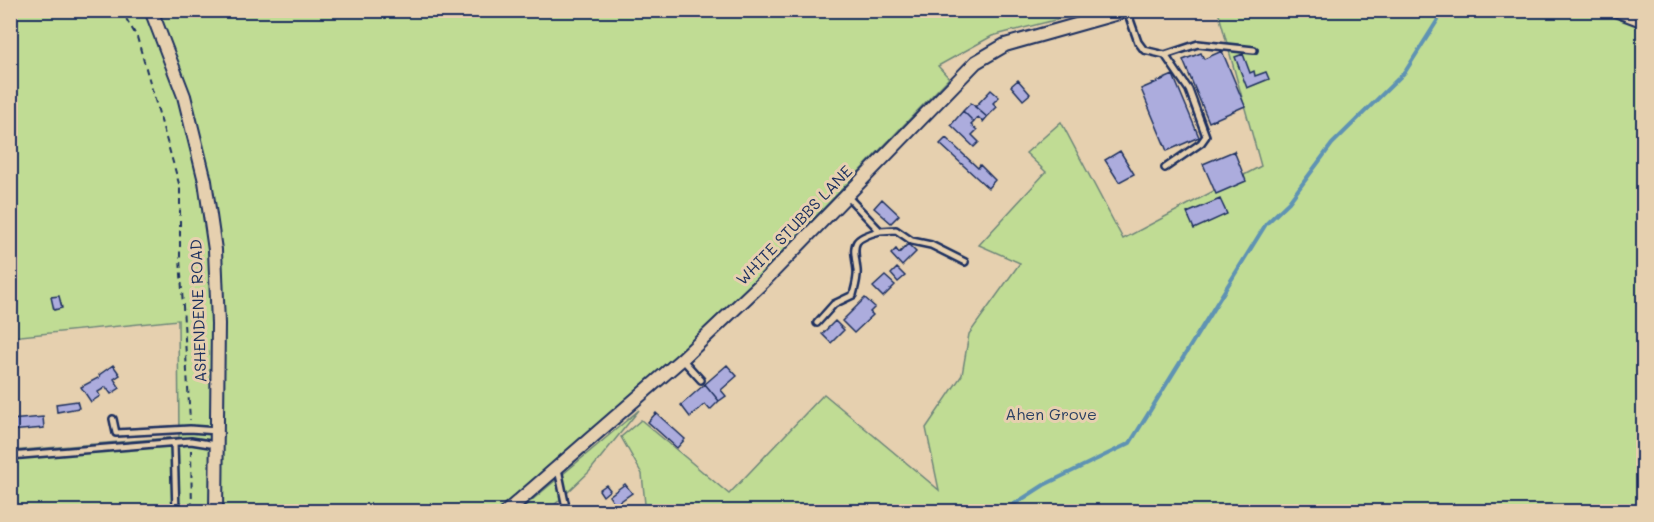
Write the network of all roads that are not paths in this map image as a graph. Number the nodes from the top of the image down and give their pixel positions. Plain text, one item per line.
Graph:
1 (151, 10) edge
2 (1615, 10) edge
3 (1128, 11) edge
4 (1644, 21) edge
5 (1254, 50) dead end
6 (1165, 56) junction
7 (1165, 168) dead end
8 (847, 196) junction
9 (880, 231) junction
10 (965, 262) dead end
11 (817, 324) dead end
12 (682, 360) junction
13 (701, 380) dead end
14 (112, 419) dead end
15 (217, 431) junction
16 (174, 443) junction
17 (216, 444) junction
18 (10, 456) edge
19 (558, 468) junction
20 (176, 512) edge
21 (216, 512) edge
22 (506, 512) edge
23 (567, 512) edge

1 - 15 street, ASHENDENE ROAD
2 - 4 street
3 - 6 lane
3 - 8 street, WHITE STUBBS LANE
5 - 6 lane
6 - 7 lane
8 - 9 lane
8 - 12 street, WHITE STUBBS LANE
9 - 10 lane
9 - 11 lane
12 - 13 lane
12 - 19 street, WHITE STUBBS LANE
14 - 15 lane
15 - 17 street, ASHENDENE ROAD
16 - 17 lane
16 - 18 lane
16 - 20 lane
17 - 21 street, ASHENDENE ROAD
19 - 22 street, WHITE STUBBS LANE
19 - 23 lane

